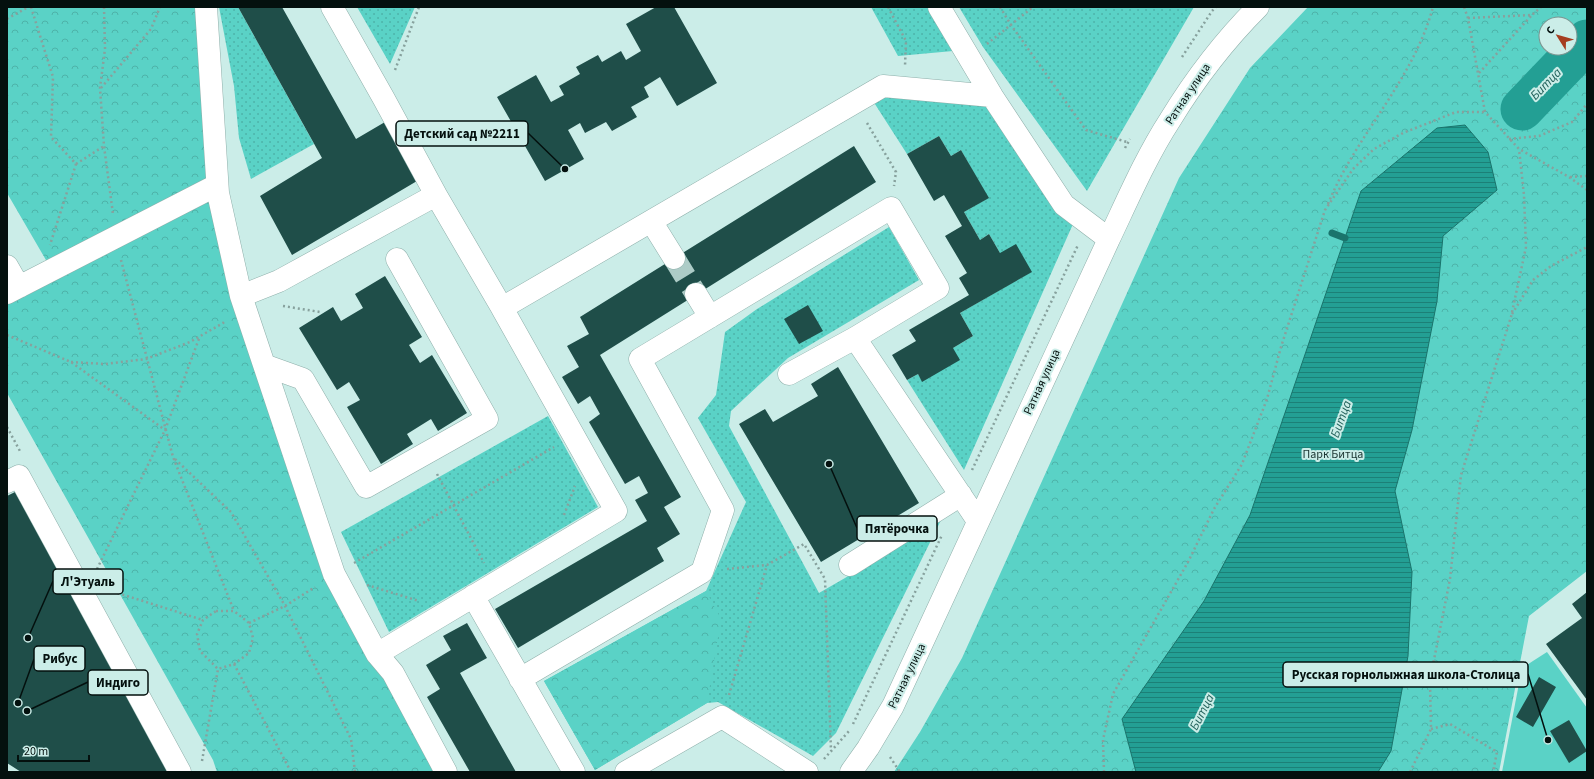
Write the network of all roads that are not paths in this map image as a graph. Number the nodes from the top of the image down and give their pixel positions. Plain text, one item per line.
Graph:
1 (206, 7) edge
2 (332, 7) edge
3 (939, 7) edge
4 (1258, 7) edge
5 (992, 96) junction
6 (217, 185) junction
7 (436, 195) junction
8 (651, 221) junction
9 (1109, 239) junction
10 (674, 258) tunnel mouth
11 (397, 259) dead end
12 (7, 266) edge
13 (13, 290) edge
14 (696, 294) tunnel mouth
15 (241, 296) junction
16 (502, 308) junction
17 (710, 317) junction
18 (855, 338) junction
19 (264, 365) junction
20 (789, 374) dead end
21 (7, 482) edge
22 (961, 495) junction
23 (978, 521) junction
24 (850, 565) dead end
25 (473, 596) junction
26 (378, 654) junction
27 (520, 679) junction
28 (180, 772) edge
29 (446, 772) edge
30 (574, 772) edge
31 (626, 772) edge
32 (807, 772) edge
33 (851, 772) edge

1 - 6 street
2 - 7 street
3 - 5 street
4 - 9 street, Ратная улица
5 - 8 street
5 - 9 street
6 - 13 street
6 - 15 street
7 - 15 street
7 - 16 street
8 - 10 street
8 - 16 street
9 - 23 street, Ратная улица
11 - 19 street
12 - 13 street
14 - 17 street
15 - 19 street
16 - 25 street
17 - 18 street
17 - 27 street
18 - 20 street
18 - 22 street
19 - 26 street
21 - 28 street
22 - 23 street
22 - 24 street
23 - 33 street, Ратная улица
25 - 26 street
25 - 27 street
26 - 29 street
27 - 30 street
31 - 32 street

